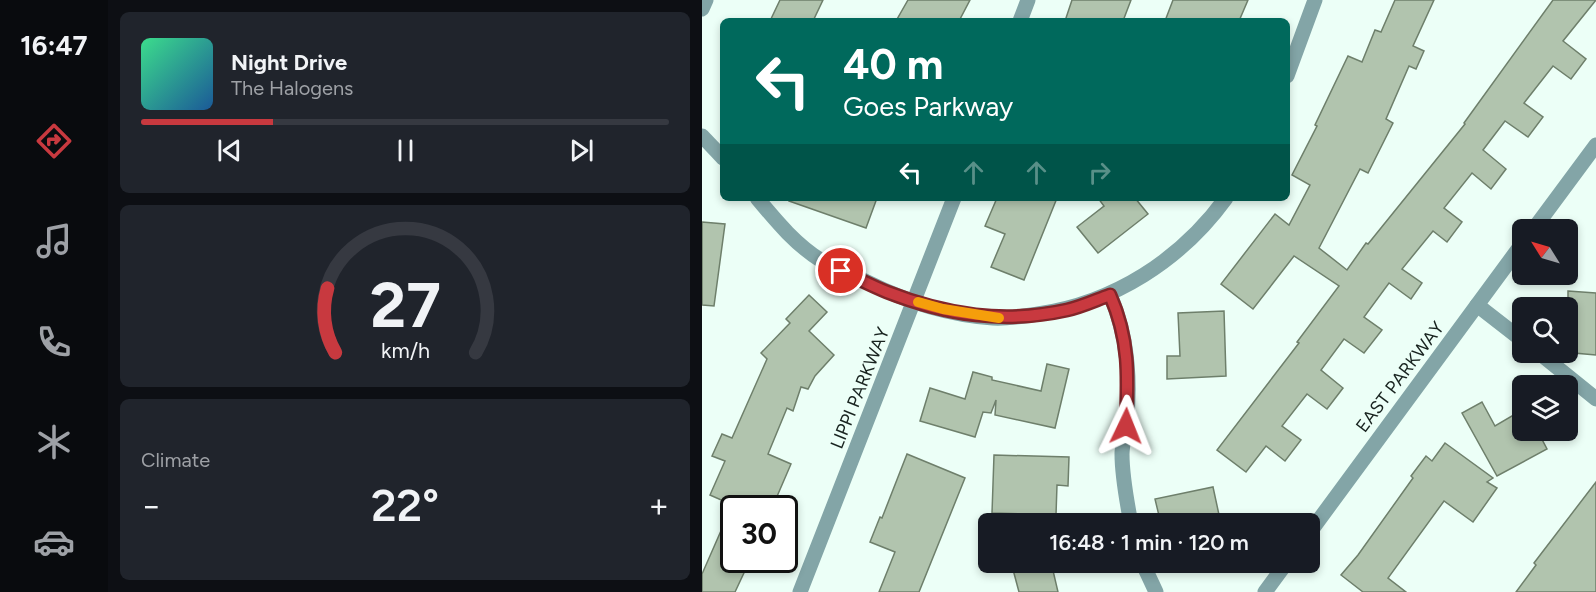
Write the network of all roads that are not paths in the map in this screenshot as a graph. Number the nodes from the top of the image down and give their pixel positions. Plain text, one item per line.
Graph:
1 (706, 0) edge
2 (1028, 0) edge
3 (1315, 0) edge
4 (702, 9) edge
5 (1021, 18) edge
6 (1290, 68) edge
7 (702, 135) edge
8 (1596, 145) edge
9 (720, 155) edge
10 (761, 201) edge
11 (953, 201) edge
12 (1223, 201) edge
13 (1541, 219) edge
14 (1512, 258) edge
15 (1110, 295) junction
16 (915, 302) junction
17 (1477, 305) junction
18 (1512, 332) edge
19 (1552, 363) edge
20 (1596, 399) edge
21 (1129, 513) edge
22 (1320, 518) edge
23 (1147, 573) edge
24 (1279, 573) edge
25 (800, 592) edge
26 (1156, 592) edge
27 (1265, 592) edge

1 - 4 street
2 - 5 street
3 - 6 street
7 - 9 street
8 - 13 street
10 - 16 street
11 - 16 street, LIPPI PARKWAY
12 - 15 street
14 - 17 street, EAST PARKWAY
15 - 16 street
15 - 21 street
16 - 25 street, LIPPI PARKWAY
17 - 18 street
17 - 22 street, EAST PARKWAY
19 - 20 street
23 - 26 street
24 - 27 street

